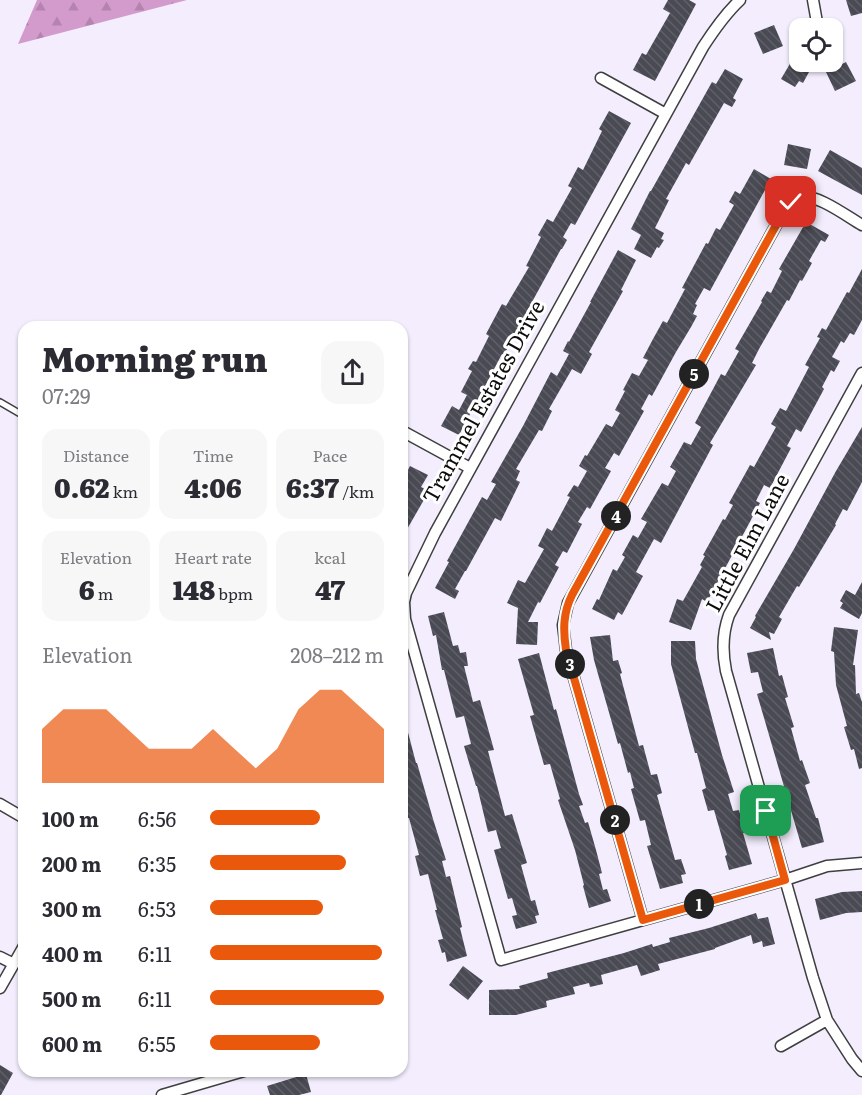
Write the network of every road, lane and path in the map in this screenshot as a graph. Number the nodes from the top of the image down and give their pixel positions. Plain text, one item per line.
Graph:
1 (740, 0) edge
2 (813, 0) edge
3 (816, 18) edge
4 (601, 78) dead end
5 (666, 114) junction
6 (862, 225) edge
7 (862, 373) edge
8 (0, 402) edge
9 (18, 412) edge
10 (408, 434) edge
11 (470, 468) junction
12 (408, 588) edge
13 (408, 631) edge
14 (0, 804) edge
15 (18, 814) edge
16 (862, 863) edge
17 (785, 880) junction
18 (643, 920) junction
19 (0, 957) edge
20 (18, 957) edge
21 (14, 964) junction
22 (0, 988) edge
23 (827, 1020) junction
24 (781, 1046) dead end
25 (862, 1071) edge
26 (224, 1077) edge
27 (162, 1095) edge

1 - 5 street, Trammel Estates Drive
2 - 3 street
4 - 5 street
5 - 11 street, Trammel Estates Drive
6 - 18 street
7 - 17 street, Little Elm Lane
8 - 9 lane
10 - 11 street
11 - 12 street, Trammel Estates Drive
13 - 18 street, Trammel Estates Drive
14 - 15 street
16 - 17 street
17 - 18 street
17 - 23 street, Little Elm Lane
19 - 21 street
20 - 21 street
21 - 22 street
23 - 24 street
23 - 25 street, Little Elm Lane
26 - 27 street

